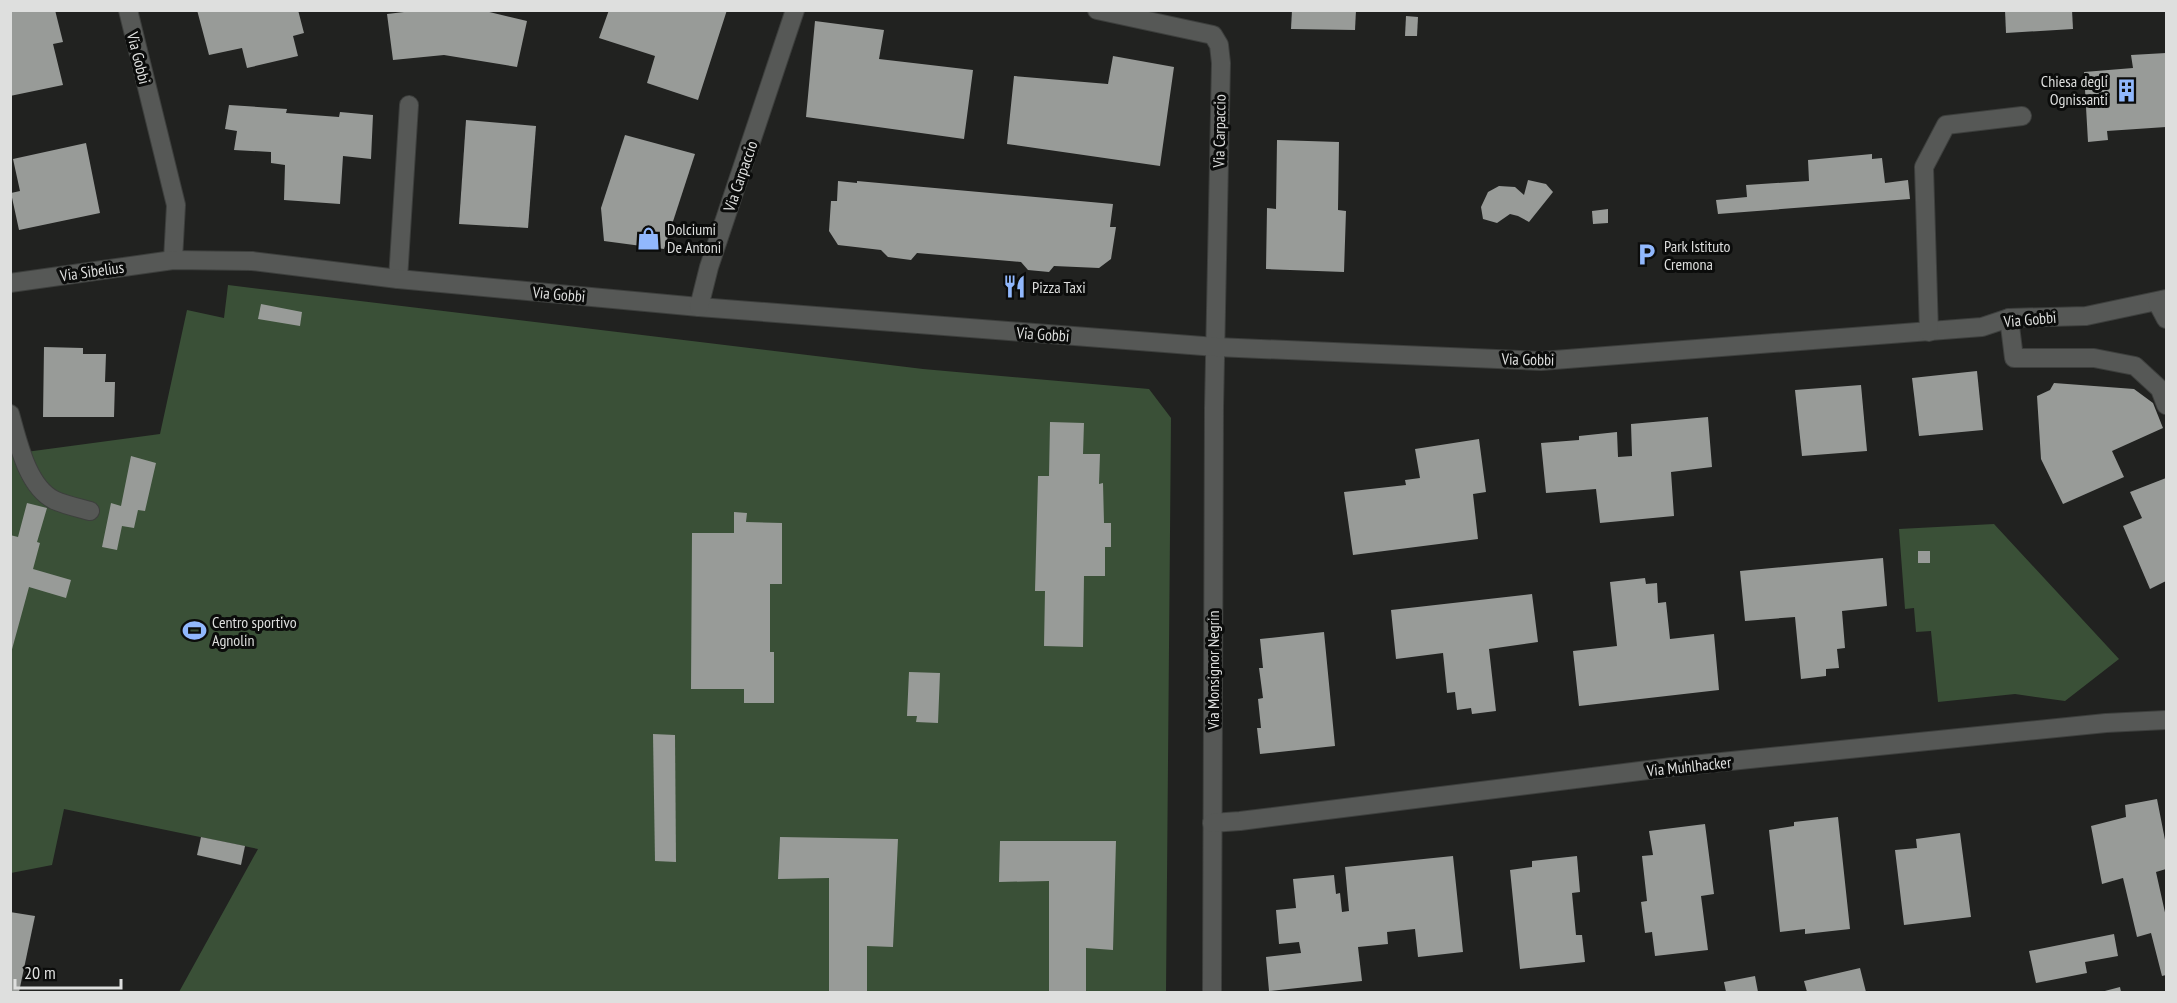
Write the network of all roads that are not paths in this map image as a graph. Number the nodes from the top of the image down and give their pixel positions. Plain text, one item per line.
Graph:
1 (128, 10) edge
2 (795, 10) edge
3 (1096, 10) edge
4 (409, 105) dead end
5 (2022, 116) dead end
6 (173, 260) junction
7 (398, 279) junction
8 (10, 283) edge
9 (2162, 301) edge
10 (699, 308) junction
11 (2009, 318) junction
12 (2166, 319) edge
13 (1929, 332) junction
14 (1216, 347) junction
15 (2166, 405) edge
16 (10, 414) edge
17 (90, 511) dead end
18 (2166, 720) edge
19 (1212, 823) junction
20 (1212, 993) edge

1 - 6 street, Via Gobbi
2 - 10 street, Via Carpaccio
3 - 14 street, Via Carpaccio
4 - 7 street
5 - 13 street
6 - 7 street, Via Gobbi
6 - 8 street, Via Sibelius
7 - 10 street, Via Gobbi
9 - 11 street, Via Gobbi
9 - 12 street
10 - 14 street, Via Gobbi
11 - 13 street, Via Gobbi
11 - 15 street
13 - 14 street, Via Gobbi
14 - 19 street, Via Monsignor Negrin
16 - 17 street
18 - 19 street, Via Muhlhacker
19 - 20 street, Via Monsignor Negrin

